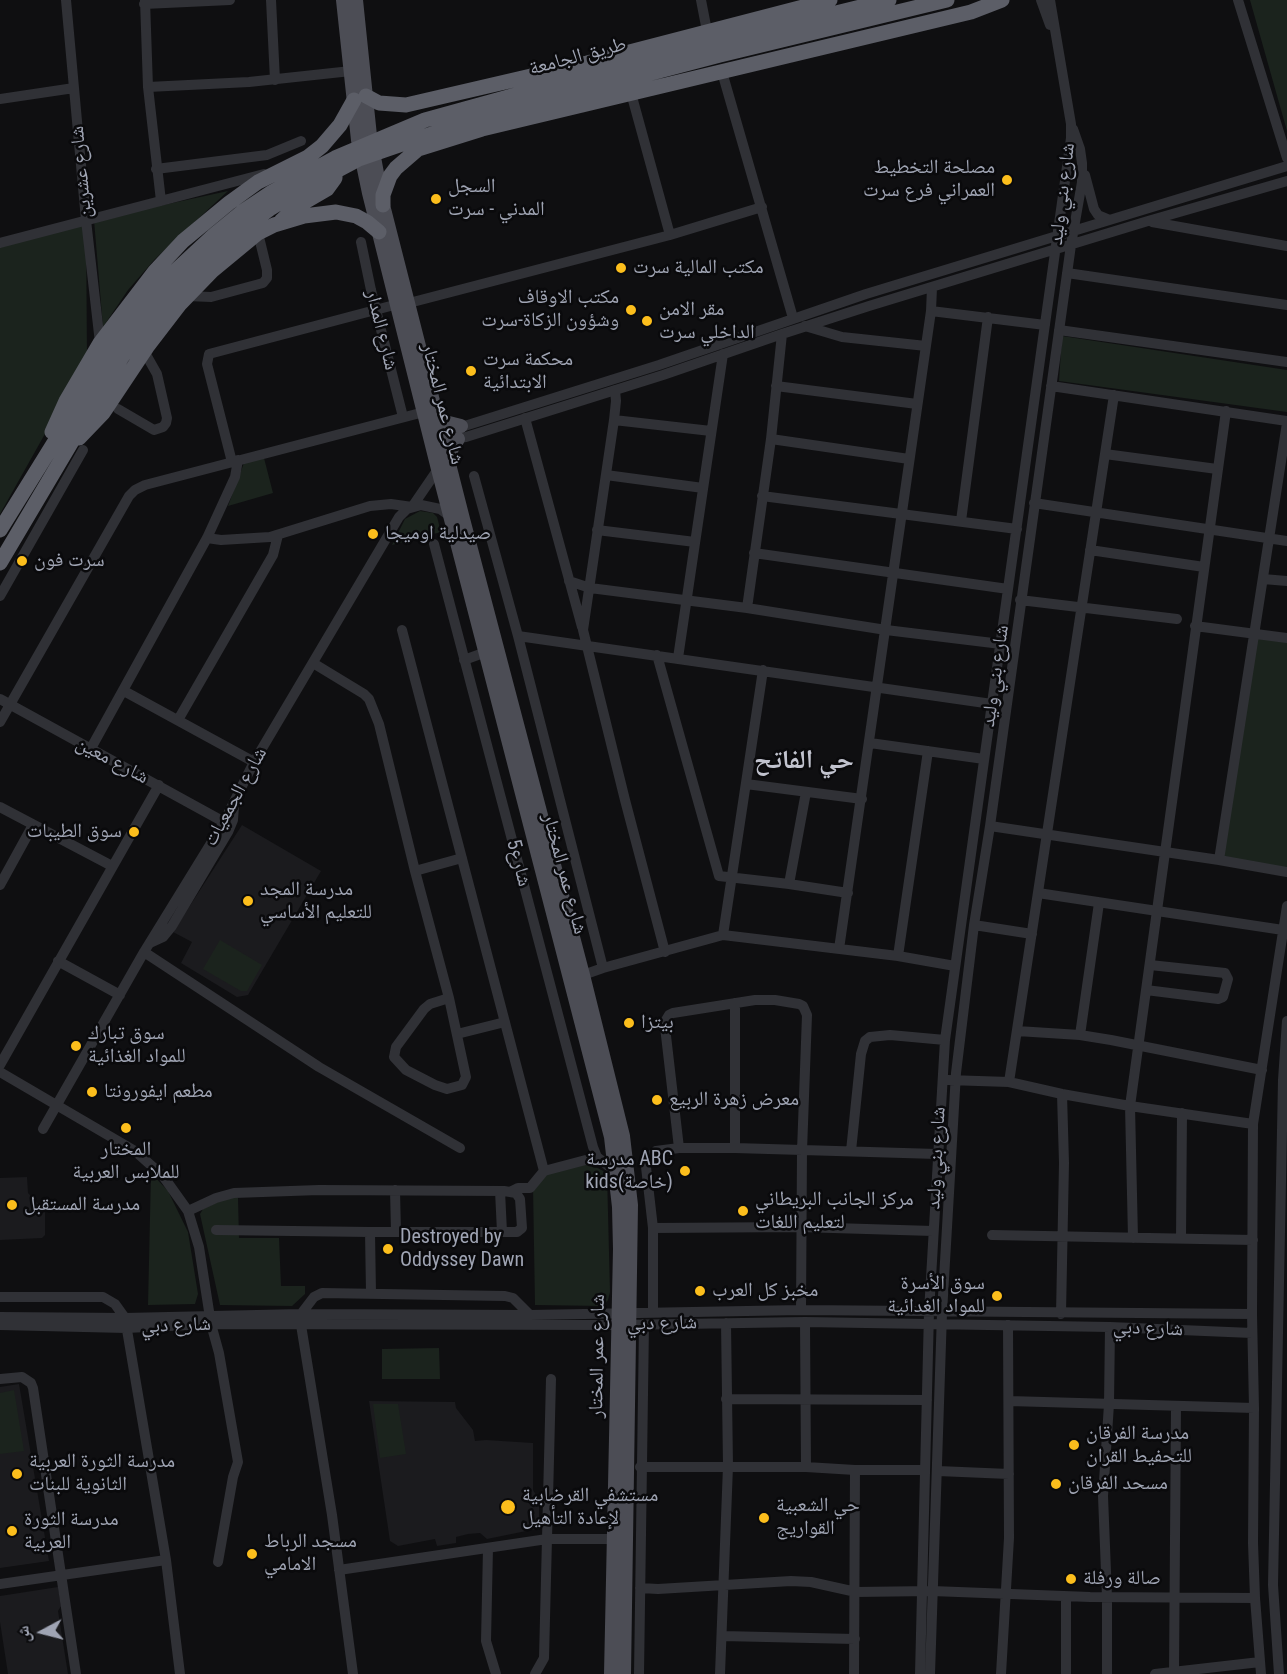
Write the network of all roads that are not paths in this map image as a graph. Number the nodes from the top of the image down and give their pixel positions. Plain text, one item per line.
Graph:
1 (66, 0) edge
2 (230, 0) edge
3 (271, 0) edge
4 (343, 0) edge
5 (356, 0) edge
6 (701, 0) edge
7 (830, 0) edge
8 (889, 0) edge
9 (947, 0) edge
10 (1002, 0) edge
11 (1041, 0) edge
12 (1050, 0) edge
13 (1238, 0) edge
14 (145, 2) edge
15 (1055, 36) junction
16 (706, 39) junction
17 (351, 71) junction
18 (722, 72) junction
19 (275, 80) junction
20 (148, 87) junction
21 (74, 88) junction
22 (631, 93) junction
23 (360, 98) junction
24 (0, 99) edge
25 (406, 105) junction
26 (1071, 124) junction
27 (427, 127) junction
28 (301, 141) dead end
29 (318, 149) junction
30 (418, 149) junction
31 (1287, 158) edge
32 (1082, 164) junction
33 (1287, 166) edge
34 (156, 169) junction
35 (1287, 181) edge
36 (286, 183) junction
37 (161, 201) junction
38 (383, 205) junction
39 (762, 207) junction
40 (86, 220) junction
41 (1111, 220) junction
42 (1148, 221) junction
43 (279, 223) junction
44 (1074, 231) junction
45 (379, 232) junction
46 (258, 233) junction
47 (670, 235) junction
48 (1058, 235) junction
49 (361, 242) dead end
50 (0, 243) edge
51 (1071, 245) junction
52 (1287, 246) edge
53 (1056, 249) junction
54 (1067, 273) junction
55 (932, 288) junction
56 (866, 294) junction
57 (187, 296) junction
58 (403, 304) junction
59 (1287, 305) edge
60 (869, 306) junction
61 (376, 309) junction
62 (931, 311) junction
63 (988, 317) junction
64 (793, 318) junction
65 (1045, 325) junction
66 (806, 326) junction
67 (1059, 330) junction
68 (782, 334) junction
69 (100, 343) junction
70 (926, 346) junction
71 (144, 351) junction
72 (723, 354) junction
73 (1287, 362) edge
74 (661, 370) junction
75 (776, 386) junction
76 (1051, 386) junction
77 (615, 390) junction
78 (1114, 395) junction
79 (917, 404) junction
80 (118, 409) dead end
81 (1226, 411) junction
82 (430, 413) junction
83 (403, 417) junction
84 (525, 418) junction
85 (614, 420) junction
86 (1287, 422) edge
87 (711, 431) junction
88 (459, 432) junction
89 (771, 439) junction
90 (437, 440) junction
91 (67, 447) junction
92 (83, 450) dead end
93 (1105, 454) junction
94 (46, 455) junction
95 (909, 459) junction
96 (235, 461) junction
97 (444, 468) junction
98 (1217, 469) junction
99 (606, 475) junction
100 (474, 476) dead end
101 (1283, 480) edge
102 (703, 488) junction
103 (762, 496) junction
104 (1034, 503) junction
105 (412, 507) junction
106 (1096, 513) junction
107 (901, 515) junction
108 (451, 517) junction
109 (961, 521) junction
110 (1017, 529) junction
111 (1211, 529) junction
112 (0, 530) edge
113 (597, 530) junction
114 (278, 536) junction
115 (207, 538) junction
116 (1269, 538) junction
117 (1287, 541) edge
118 (695, 542) junction
119 (434, 544) dead end
120 (1090, 550) junction
121 (754, 553) junction
122 (0, 563) edge
123 (1204, 567) junction
124 (894, 573) junction
125 (1263, 579) junction
126 (569, 581) junction
127 (1287, 581) edge
128 (590, 588) junction
129 (1008, 589) junction
130 (0, 596) edge
131 (1020, 600) junction
132 (687, 602) junction
133 (747, 608) junction
134 (1082, 608) junction
135 (1177, 620) dead end
136 (1195, 626) junction
137 (402, 630) dead end
138 (583, 630) junction
139 (886, 630) junction
140 (1254, 634) junction
141 (518, 636) junction
142 (1287, 638) edge
143 (1001, 645) junction
144 (587, 647) junction
145 (486, 652) junction
146 (657, 655) junction
147 (678, 658) junction
148 (464, 660) junction
149 (313, 663) junction
150 (763, 670) junction
151 (878, 688) junction
152 (124, 692) junction
153 (5, 702) edge
154 (992, 704) junction
155 (178, 720) junction
156 (0, 722) edge
157 (870, 743) junction
158 (90, 750) junction
159 (928, 751) junction
160 (984, 759) junction
161 (254, 762) junction
162 (746, 784) junction
163 (159, 786) junction
164 (806, 792) junction
165 (862, 799) junction
166 (234, 802) junction
167 (0, 807) edge
168 (224, 822) junction
169 (33, 825) junction
170 (990, 826) junction
171 (1047, 834) junction
172 (1164, 852) junction
173 (462, 858) junction
174 (1219, 860) junction
175 (112, 866) junction
176 (415, 871) junction
177 (1287, 872) edge
178 (732, 877) junction
179 (789, 884) junction
180 (0, 885) edge
181 (848, 893) junction
182 (1038, 893) junction
183 (1099, 903) junction
184 (1287, 906) edge
185 (1156, 910) junction
186 (974, 925) junction
187 (1283, 930) junction
188 (1032, 934) junction
189 (723, 935) junction
190 (147, 948) junction
191 (839, 950) junction
192 (665, 952) junction
193 (898, 956) junction
194 (58, 962) junction
195 (1150, 964) junction
196 (956, 966) junction
197 (603, 968) junction
198 (584, 975) junction
199 (1146, 990) junction
200 (120, 994) junction
201 (449, 998) junction
202 (735, 1003) junction
203 (1287, 1021) edge
204 (505, 1022) junction
205 (1017, 1031) junction
206 (457, 1034) junction
207 (1080, 1035) junction
208 (945, 1040) junction
209 (1138, 1046) junction
210 (0, 1065) edge
211 (1262, 1070) junction
212 (0, 1072) edge
213 (941, 1080) junction
214 (955, 1081) junction
215 (1009, 1082) junction
216 (1062, 1094) junction
217 (57, 1104) junction
218 (1130, 1106) junction
219 (1182, 1113) junction
220 (1253, 1124) junction
221 (43, 1129) dead end
222 (460, 1148) dead end
223 (679, 1148) junction
224 (735, 1148) junction
225 (802, 1151) junction
226 (851, 1151) junction
227 (937, 1154) junction
228 (597, 1157) junction
229 (544, 1171) junction
230 (616, 1172) junction
231 (395, 1190) junction
232 (500, 1191) junction
233 (512, 1191) junction
234 (188, 1211) junction
235 (800, 1227) junction
236 (653, 1228) junction
237 (216, 1230) dead end
238 (396, 1232) junction
239 (501, 1232) junction
240 (933, 1232) junction
241 (370, 1233) junction
242 (992, 1234) dead end
243 (1062, 1237) junction
244 (1133, 1238) junction
245 (1181, 1238) junction
246 (1253, 1240) junction
247 (371, 1293) junction
248 (0, 1297) edge
249 (801, 1310) junction
250 (653, 1312) junction
251 (929, 1312) junction
252 (1061, 1314) junction
253 (1252, 1314) junction
254 (530, 1315) junction
255 (0, 1317) edge
256 (942, 1318) junction
257 (211, 1320) junction
258 (301, 1320) junction
259 (628, 1320) junction
260 (805, 1322) junction
261 (126, 1323) junction
262 (726, 1323) junction
263 (929, 1324) junction
264 (0, 1325) edge
265 (1008, 1325) junction
266 (1110, 1327) junction
267 (1252, 1333) junction
268 (0, 1379) edge
269 (551, 1379) dead end
270 (726, 1399) junction
271 (805, 1400) junction
272 (927, 1400) junction
273 (1009, 1401) junction
274 (1109, 1404) junction
275 (1176, 1406) junction
276 (1254, 1408) junction
277 (728, 1466) junction
278 (640, 1467) junction
279 (806, 1467) junction
280 (855, 1470) junction
281 (925, 1470) junction
282 (938, 1472) junction
283 (1009, 1474) junction
284 (547, 1539) junction
285 (613, 1539) junction
286 (488, 1548) junction
287 (166, 1560) junction
288 (218, 1562) dead end
289 (339, 1570) junction
290 (62, 1575) junction
291 (0, 1584) edge
292 (723, 1586) junction
293 (640, 1588) junction
294 (927, 1591) junction
295 (856, 1592) junction
296 (1006, 1593) junction
297 (1066, 1597) junction
298 (1107, 1597) junction
299 (1174, 1597) junction
300 (1255, 1598) junction
301 (722, 1636) junction
302 (855, 1639) junction
303 (1260, 1662) junction
304 (1174, 1672) junction
305 (76, 1674) edge
306 (180, 1674) edge
307 (353, 1674) edge
308 (496, 1674) edge
309 (535, 1674) edge
310 (611, 1674) edge
311 (624, 1674) edge
312 (639, 1674) edge
313 (720, 1674) edge
314 (854, 1674) edge
315 (920, 1674) edge
316 (930, 1674) edge
317 (1001, 1674) edge
318 (1066, 1674) edge
319 (1107, 1674) edge
320 (1155, 1674) edge
321 (1261, 1674) edge
322 (1279, 1674) edge

1 - 21 street, شارع عشرين
2 - 14 street
3 - 19 street
4 - 17 main road
5 - 23 main road
6 - 16 street
7 - 16 highway
8 - 16 highway, طريق الجامعة
9 - 27 highway
10 - 18 highway
11 - 15 street
12 - 15 street
13 - 31 street
14 - 20 street
15 - 26 street
16 - 25 highway
16 - 27 highway, طريق الجامعة
17 - 19 street
17 - 23 main road
18 - 22 highway
18 - 39 street
19 - 20 street
20 - 34 street
21 - 24 street
21 - 40 street, شارع عشرين
22 - 30 highway
22 - 47 street
23 - 25 highway
23 - 29 highway
23 - 38 main road, شارع عمر المختار
23 - 45 main road, شارع عمر المختار
25 - 30 highway
26 - 32 street, شارع بني وليد
26 - 48 street, شارع بني وليد
27 - 36 highway, طريق الجامعة
28 - 34 street
29 - 36 highway
29 - 43 highway
30 - 38 highway
32 - 41 street
32 - 44 street, شارع بني وليد
33 - 41 street
34 - 37 street
35 - 42 street
36 - 37 street
36 - 69 highway
36 - 91 highway
36 - 94 highway
37 - 40 street
38 - 58 main road, شارع عمر المختار
39 - 47 street
39 - 64 street
40 - 50 street
40 - 69 street, شارع عشرين
41 - 44 street
42 - 51 street
42 - 52 street
43 - 45 highway
43 - 46 highway
44 - 48 street
44 - 51 street, شارع بني وليد
45 - 58 main road, شارع عمر المختار
46 - 57 highway
46 - 57 street
47 - 58 street
48 - 53 street, شارع بني وليد
48 - 56 street
49 - 61 street, شارع المدار
51 - 53 street
51 - 54 street, شارع بني وليد
53 - 55 street
53 - 65 street, شارع بني وليد
54 - 59 street
54 - 67 street, شارع بني وليد
55 - 60 street
55 - 62 street
56 - 60 street
56 - 64 street
57 - 71 highway
58 - 61 street
58 - 82 main road, شارع عمر المختار
60 - 66 street
61 - 83 street, شارع المدار
61 - 96 street
62 - 63 street
62 - 70 street
63 - 65 street
63 - 109 street
64 - 74 street
65 - 110 street, شارع بني وليد
66 - 68 street
66 - 70 street
67 - 73 street
67 - 76 street, شارع بني وليد
68 - 72 street
68 - 75 street
69 - 94 highway
70 - 79 street
71 - 80 street
71 - 91 highway
72 - 74 street
72 - 87 street
74 - 77 street
74 - 88 street
75 - 79 street
75 - 89 street
76 - 78 street
76 - 104 street, شارع بني وليد
77 - 84 street
77 - 85 street
78 - 81 street
78 - 93 street
79 - 95 street
81 - 86 street
81 - 98 street
82 - 83 street
82 - 88 main road
82 - 90 main road, شارع عمر المختار
83 - 96 street
84 - 88 street
84 - 126 street
85 - 87 street
85 - 99 street
86 - 101 street
87 - 102 street
88 - 90 street
88 - 97 main road
89 - 95 street
89 - 103 street
90 - 97 main road, شارع عمر المختار
91 - 122 highway
92 - 130 street
93 - 98 street
93 - 106 street
94 - 112 highway
95 - 107 street
96 - 115 street
96 - 153 street
97 - 105 street, شارع الجمعيات
97 - 108 main road, شارع عمر المختار
97 - 198 main road
98 - 111 street
99 - 102 street
99 - 113 street
100 - 141 street
101 - 116 street
102 - 118 street
103 - 107 street
103 - 121 street
104 - 106 street
104 - 131 street, شارع بني وليد
105 - 108 street
105 - 114 street
105 - 149 street, شارع الجمعيات
106 - 111 street
106 - 120 street
107 - 109 street
107 - 124 street
108 - 145 main road, شارع عمر المختار
109 - 110 street
110 - 129 street, شارع بني وليد
111 - 116 street
111 - 123 street
113 - 118 street
113 - 128 street
114 - 115 street
114 - 155 street
115 - 152 street
116 - 117 street
116 - 125 street
118 - 132 street
119 - 148 street, شارع5
120 - 123 street
120 - 134 street
121 - 124 street
121 - 133 street
123 - 136 street
124 - 129 street
124 - 139 street
125 - 127 street
125 - 140 street
126 - 128 street
126 - 138 street
128 - 132 street
128 - 138 street
129 - 143 street, شارع بني وليد
131 - 134 street
131 - 170 street, شارع بني وليد
132 - 133 street
132 - 147 street
133 - 139 street
134 - 135 street
134 - 171 street
136 - 140 street
136 - 172 street
137 - 173 street
138 - 144 street
139 - 143 street
139 - 151 street
140 - 142 street
140 - 174 street
141 - 144 street
141 - 197 street
143 - 154 street, شارع بني وليد
144 - 146 street
144 - 192 street
145 - 148 street
145 - 230 main road, شارع عمر المختار
146 - 147 street
146 - 178 street
147 - 150 street
148 - 228 street, شارع5
149 - 161 street, شارع الجمعيات
149 - 176 street
150 - 151 street
150 - 162 street
151 - 154 street
151 - 157 street
152 - 155 street
152 - 158 street
153 - 156 street
153 - 158 street, شارع معين
154 - 160 street, شارع بني وليد
155 - 161 street
157 - 159 street
157 - 165 street
158 - 163 street, شارع معين
159 - 160 street
159 - 193 street
160 - 196 street, شارع بني وليد
161 - 166 street, شارع الجمعيات
162 - 164 street
162 - 178 street
163 - 168 street, شارع معين
163 - 175 street
164 - 165 street
164 - 179 street
165 - 181 street
166 - 168 street, شارع الجمعيات
166 - 190 street
167 - 169 street
168 - 190 street, شارع الجمعيات
169 - 175 street
169 - 180 street
170 - 171 street
170 - 186 street, شارع بني وليد
171 - 172 street
171 - 182 street
172 - 174 street
172 - 185 street
173 - 176 street
173 - 204 street
174 - 177 street
175 - 194 street
176 - 201 street
178 - 179 street
178 - 189 street
179 - 181 street
181 - 191 street
182 - 183 street
182 - 188 street
183 - 185 street
183 - 207 street
184 - 187 street
185 - 187 street
185 - 195 street
186 - 188 street
186 - 214 street, شارع بني وليد
187 - 211 street
188 - 205 street
189 - 191 street
189 - 192 street
190 - 200 street, شارع الجمعيات
190 - 222 street
191 - 193 street
192 - 197 street
193 - 196 street
194 - 200 street
194 - 210 street
195 - 199 street
195 - 199 street
196 - 208 street, شارع بني وليد
197 - 198 street
198 - 259 main road
199 - 209 street
200 - 217 street, شارع الجمعيات
201 - 206 street
201 - 206 street
202 - 223 street
202 - 224 street
202 - 225 street
203 - 322 street
204 - 206 street
204 - 229 street
205 - 207 street
205 - 215 street
207 - 209 street
208 - 213 street, شارع بني وليد
208 - 226 street
209 - 211 street
209 - 218 street
211 - 220 street
212 - 217 street
213 - 214 street
213 - 227 street, شارع بني وليد
214 - 215 street
214 - 256 street, شارع بني وليد
215 - 216 street
216 - 218 street
216 - 243 street
217 - 221 street, شارع الجمعيات
217 - 234 street
218 - 219 street
218 - 244 street
219 - 220 street
219 - 245 street
220 - 246 street
223 - 224 street
223 - 236 street
224 - 225 street
225 - 226 street
225 - 235 street
226 - 227 street
227 - 240 street, شارع بني وليد
228 - 229 street
228 - 230 street
229 - 233 street
230 - 259 main road, شارع عمر المختار
231 - 232 street
231 - 234 street
231 - 238 street
232 - 233 street
232 - 239 street
233 - 239 street
234 - 257 street
235 - 236 street
235 - 240 street
235 - 249 street
236 - 250 street
237 - 241 street
238 - 239 street
238 - 241 street
240 - 251 street, شارع بني وليد
241 - 247 street
242 - 243 street
243 - 244 street
243 - 252 street
244 - 245 street
245 - 246 street
246 - 253 street
247 - 254 street
247 - 258 street
248 - 261 street
249 - 250 street, شارع دبي
249 - 251 street, شارع دبي
250 - 259 street, شارع دبي
251 - 256 street, شارع دبي
251 - 263 street, شارع بني وليد
252 - 253 street, شارع دبي
252 - 256 street, شارع دبي
253 - 267 street
254 - 258 street, شارع دبي
254 - 259 street, شارع دبي
255 - 261 street, شارع دبي
256 - 263 street, شارع دبي
256 - 265 street, شارع دبي
256 - 282 street, شارع بني وليد
257 - 258 street, شارع دبي
257 - 261 street, شارع دبي
257 - 288 street
258 - 259 street, شارع دبي
258 - 289 street
259 - 262 street, شارع دبي
259 - 278 street
259 - 285 main road, شارع عمر المختار
259 - 311 main road
260 - 262 street, شارع دبي
260 - 263 street, شارع دبي
260 - 271 street
261 - 264 street, شارع دبي
261 - 287 street
262 - 270 street
263 - 272 street, شارع بني وليد
265 - 266 street, شارع دبي
265 - 273 street
266 - 267 street, شارع دبي
266 - 274 street
267 - 276 street
268 - 290 street
269 - 284 street
270 - 271 street
270 - 277 street
271 - 272 street
271 - 279 street
272 - 281 street, شارع بني وليد
273 - 274 street
273 - 283 street
274 - 275 street
274 - 298 street
275 - 276 street
275 - 299 street
276 - 300 street
277 - 278 street
277 - 279 street
277 - 292 street
278 - 293 street
279 - 280 street
280 - 281 street
280 - 295 street
281 - 294 street, شارع بني وليد
282 - 283 street
282 - 294 street, شارع بني وليد
283 - 296 street
284 - 285 street
284 - 286 street
284 - 309 street
285 - 310 main road, شارع عمر المختار
286 - 289 street
286 - 308 street
287 - 290 street
287 - 306 street
289 - 307 street
290 - 291 street
290 - 305 street
292 - 293 street
292 - 295 street
292 - 301 street
293 - 312 street
294 - 295 street
294 - 296 street
294 - 315 street, شارع بني وليد
294 - 316 street, شارع بني وليد
295 - 302 street
296 - 297 street
296 - 317 street
297 - 298 street
297 - 318 street
298 - 299 street
298 - 319 street
299 - 300 street
299 - 304 street
300 - 303 street
301 - 302 street
301 - 313 street
302 - 314 street
303 - 304 street
303 - 321 street
304 - 320 street

